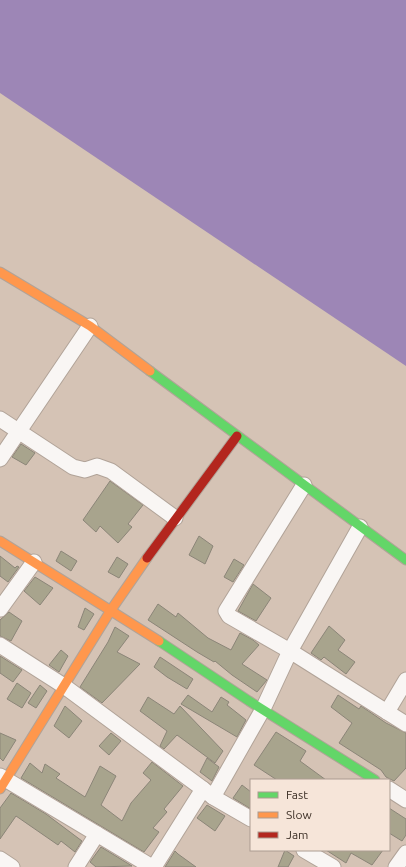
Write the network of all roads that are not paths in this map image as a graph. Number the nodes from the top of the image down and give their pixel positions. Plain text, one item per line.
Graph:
1 (0, 272) edge
2 (90, 326) junction
3 (0, 419) edge
4 (18, 432) junction
5 (238, 436) junction
6 (0, 459) edge
7 (304, 485) junction
8 (175, 518) junction
9 (360, 527) junction
10 (0, 541) edge
11 (406, 560) edge
12 (34, 562) junction
13 (0, 609) edge
14 (111, 610) junction
15 (0, 645) edge
16 (290, 651) junction
17 (406, 680) edge
18 (64, 686) junction
19 (263, 709) junction
20 (387, 712) junction
21 (406, 724) edge
22 (373, 779) edge
23 (2, 782) edge
24 (390, 790) edge
25 (208, 793) junction
26 (406, 800) edge
27 (250, 818) edge
28 (97, 834) junction
29 (306, 851) edge
30 (406, 853) edge
31 (0, 859) edge
32 (12, 867) edge
33 (76, 867) edge
34 (153, 867) edge
35 (333, 867) edge
36 (396, 867) edge

1 - 2 street
2 - 4 street
2 - 5 street
3 - 4 street
4 - 6 street
4 - 8 street
5 - 7 street
5 - 8 street
7 - 9 street
7 - 16 street
8 - 14 street
9 - 11 street
9 - 16 street
10 - 12 street
12 - 13 street
12 - 14 street
14 - 18 street
14 - 19 street
15 - 18 street
16 - 19 street
16 - 20 street
17 - 20 street
18 - 23 street
18 - 25 street
19 - 22 street
19 - 25 street
20 - 21 street
23 - 28 street
24 - 26 street
25 - 27 street
25 - 34 street
28 - 33 street
28 - 34 street
29 - 35 street
30 - 36 street
31 - 32 street

